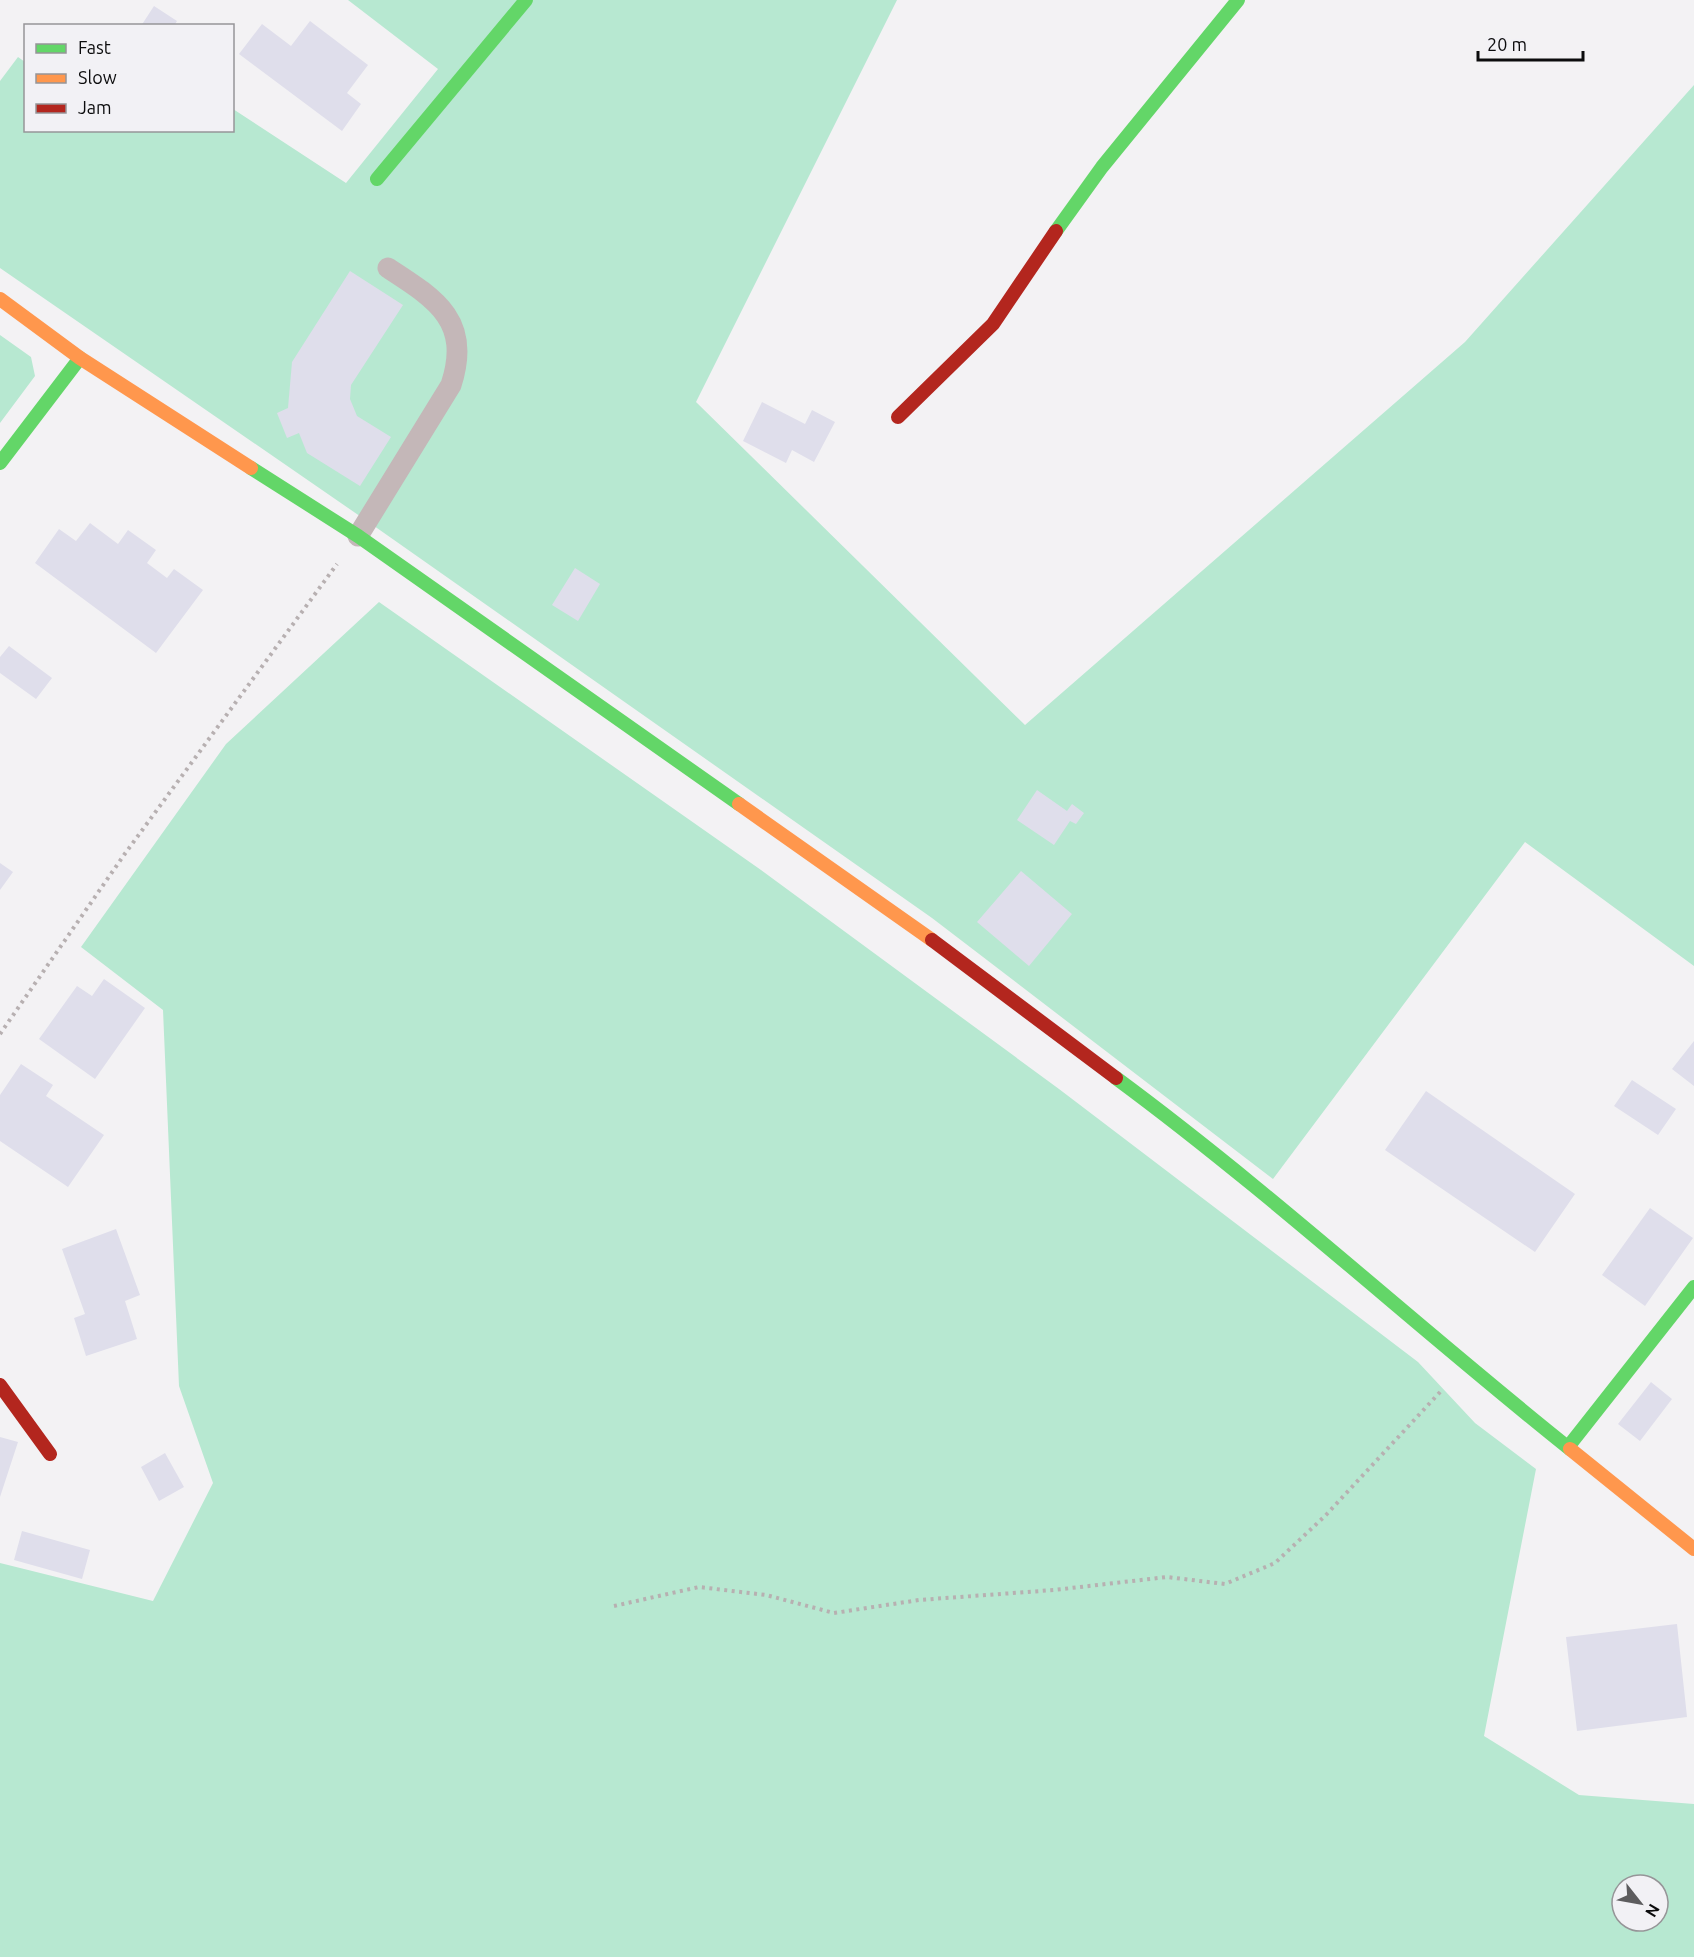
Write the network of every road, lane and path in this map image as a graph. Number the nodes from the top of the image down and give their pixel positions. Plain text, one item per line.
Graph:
1 (526, 0) edge
2 (1238, 0) edge
3 (377, 179) dead end
4 (388, 268) dead end
5 (0, 298) edge
6 (80, 358) junction
7 (898, 417) dead end
8 (0, 463) edge
9 (358, 536) junction
10 (0, 1034) edge
11 (1694, 1287) edge
12 (1466, 1366) junction
13 (0, 1385) edge
14 (1568, 1447) junction
15 (50, 1454) dead end
16 (1694, 1549) edge
17 (614, 1606) dead end

1 - 3 street
2 - 7 street
4 - 9 lane
5 - 6 street
6 - 8 street
6 - 9 street
9 - 10 path
9 - 12 street
11 - 14 street
12 - 14 street
12 - 17 path
13 - 15 street
14 - 16 street

